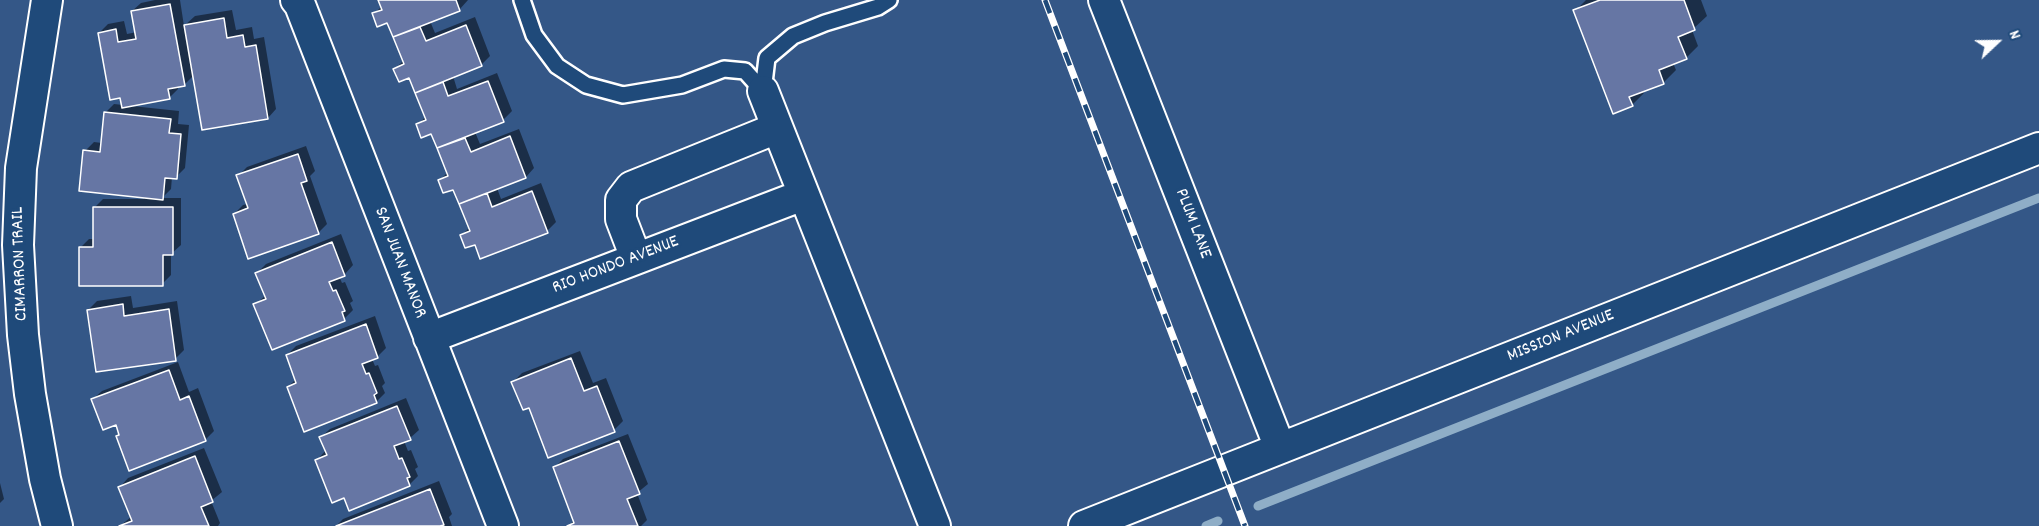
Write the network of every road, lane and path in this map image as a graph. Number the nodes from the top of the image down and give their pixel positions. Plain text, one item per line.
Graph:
1 (47, 0) edge
2 (296, 0) edge
3 (522, 0) edge
4 (889, 0) edge
5 (1104, 0) edge
6 (763, 92) junction
7 (777, 128) junction
8 (2039, 148) edge
9 (803, 195) junction
10 (636, 258) junction
11 (429, 338) junction
12 (1280, 448) junction
13 (57, 526) edge
14 (503, 526) edge
15 (935, 526) edge
16 (1084, 526) edge

1 - 13 street, CIMARRON TRAIL
2 - 11 street, SAN JUAN MANOR
3 - 6 lane
4 - 6 lane
5 - 12 street, PLUM LANE
6 - 7 street
7 - 9 street
7 - 10 street
8 - 12 street, MISSION AVENUE
9 - 10 street, RIO HONDO AVENUE
9 - 15 street
10 - 11 street, RIO HONDO AVENUE
11 - 14 street, SAN JUAN MANOR
12 - 16 street, MISSION AVENUE

